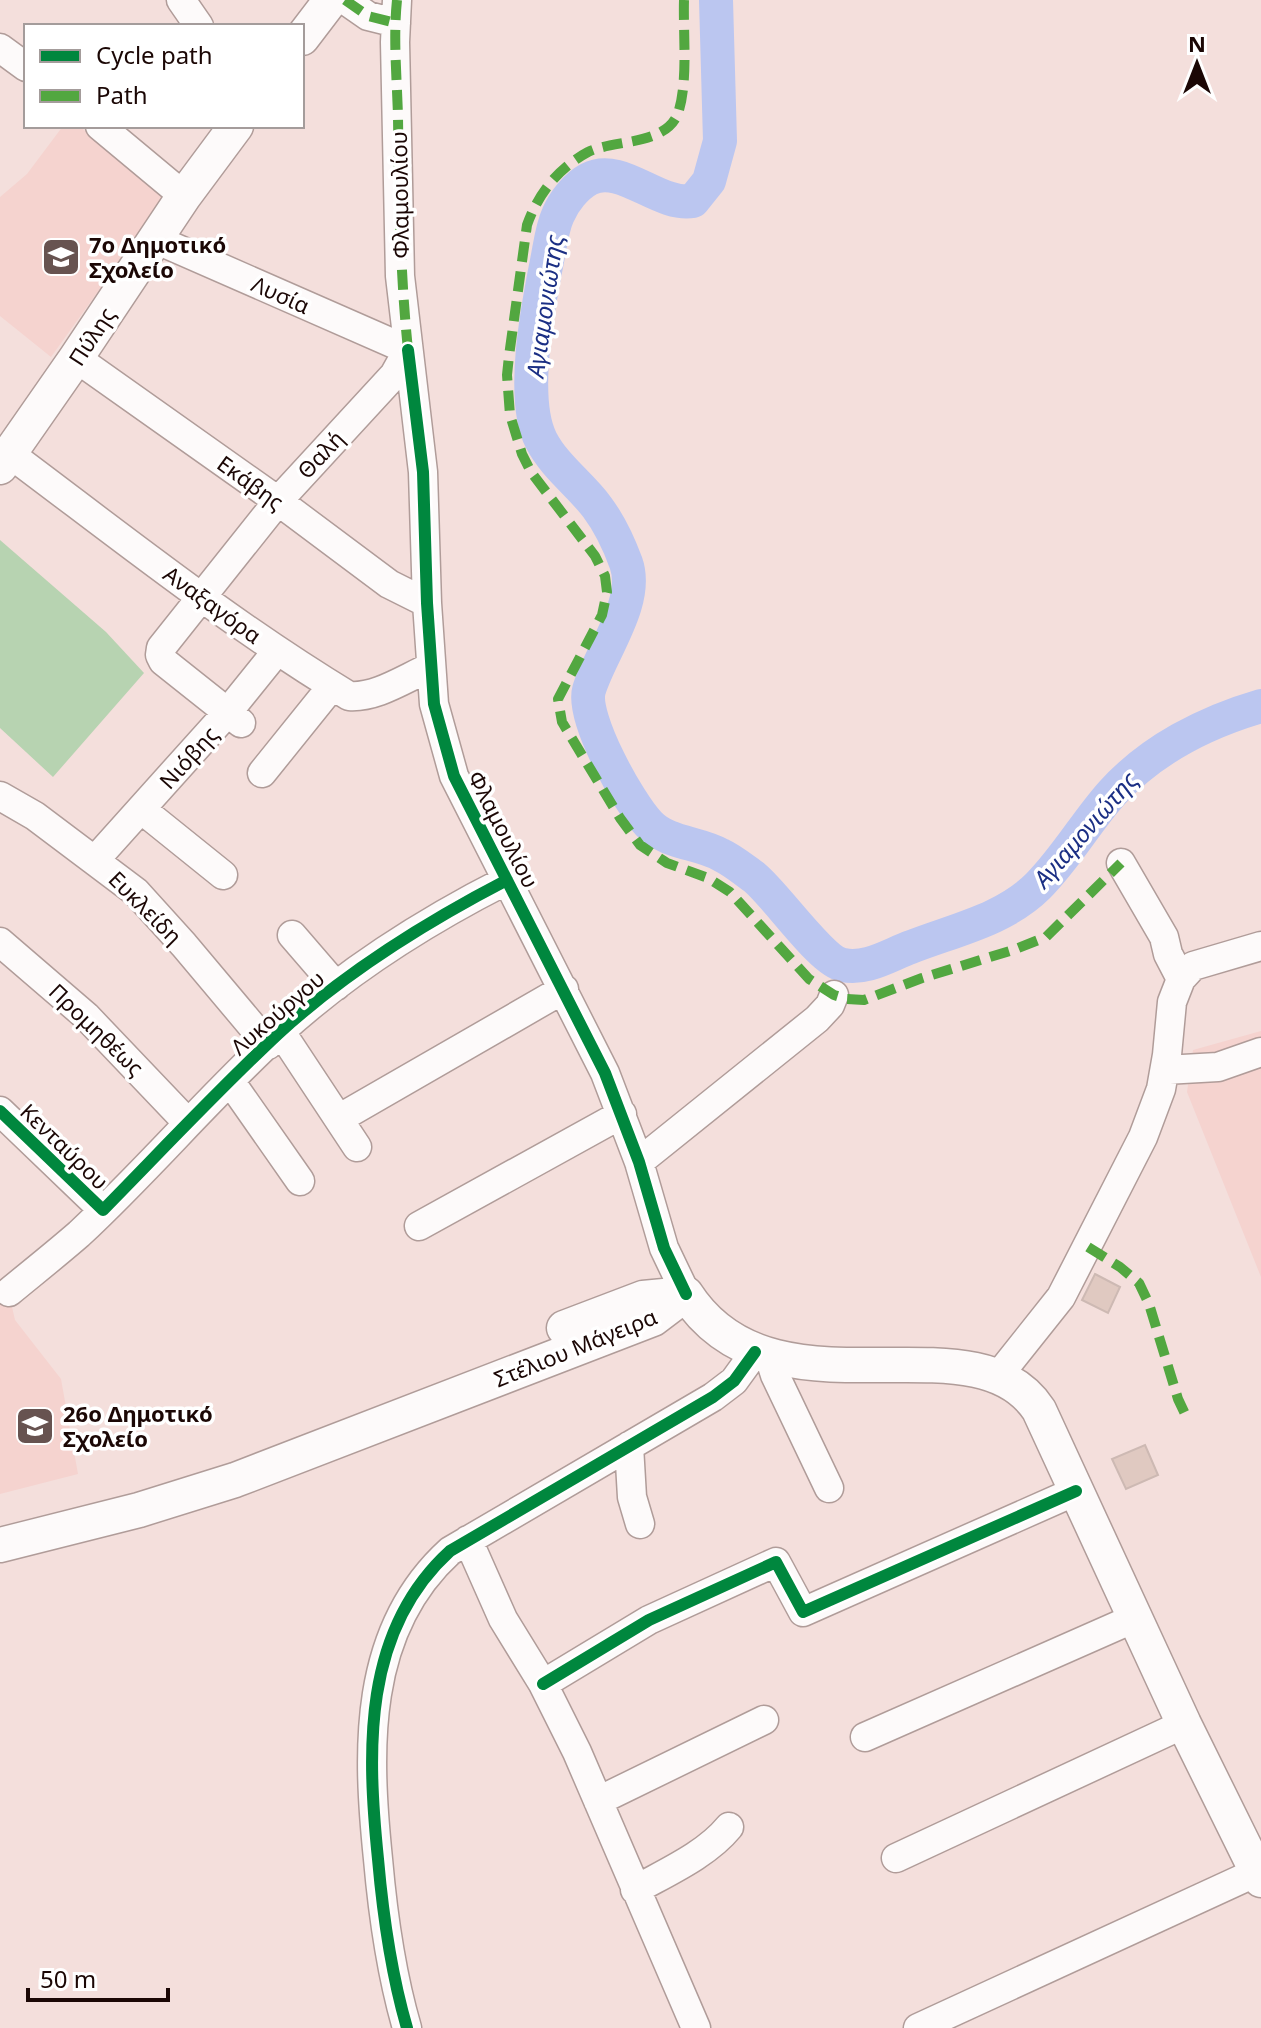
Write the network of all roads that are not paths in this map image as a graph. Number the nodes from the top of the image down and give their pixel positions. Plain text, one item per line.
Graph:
1 (181, 0) edge
2 (331, 0) edge
3 (345, 0) edge
4 (397, 12) edge
5 (198, 24) edge
6 (304, 35) edge
7 (0, 48) edge
8 (24, 66) edge
9 (102, 128) edge
10 (235, 128) edge
11 (184, 196) junction
12 (155, 239) junction
13 (408, 350) junction
14 (76, 358) junction
15 (5, 461) edge
16 (278, 501) junction
17 (201, 596) junction
18 (427, 603) junction
19 (277, 651) junction
20 (431, 667) junction
21 (332, 686) junction
22 (234, 718) junction
23 (262, 773) dead end
24 (0, 796) edge
25 (141, 809) junction
26 (95, 860) junction
27 (1121, 863) dead end
28 (223, 875) dead end
29 (507, 880) junction
30 (292, 935) dead end
31 (0, 942) edge
32 (1261, 946) edge
33 (1181, 979) junction
34 (336, 986) junction
35 (564, 989) junction
36 (834, 995) dead end
37 (274, 1038) junction
38 (1258, 1059) edge
39 (1165, 1070) junction
40 (230, 1081) junction
41 (0, 1111) edge
42 (622, 1114) junction
43 (340, 1118) junction
44 (188, 1123) junction
45 (357, 1147) dead end
46 (639, 1162) junction
47 (300, 1181) dead end
48 (103, 1210) junction
49 (419, 1226) dead end
50 (9, 1292) dead end
51 (686, 1294) junction
52 (762, 1354) junction
53 (999, 1375) junction
54 (629, 1446) junction
55 (829, 1488) dead end
56 (1076, 1491) junction
57 (0, 1524) edge
58 (640, 1524) dead end
59 (468, 1540) junction
60 (0, 1545) edge
61 (1135, 1618) junction
62 (543, 1684) junction
63 (764, 1720) dead end
64 (1184, 1724) junction
65 (865, 1737) dead end
66 (598, 1801) junction
67 (729, 1827) dead end
68 (896, 1858) dead end
69 (1259, 1876) edge
70 (635, 1890) junction
71 (407, 2028) edge
72 (696, 2028) edge
73 (918, 2028) edge

1 - 5 street
2 - 6 main road
3 - 4 street
4 - 13 street, Φλαμουλίου
7 - 8 street
9 - 11 street
10 - 11 main road, Πύλης
11 - 12 main road, Πύλης
12 - 13 street, Λυσία
12 - 14 main road, Πύλης
13 - 16 street, Θαλή
13 - 18 street, Φλαμουλίου
14 - 15 main road, Πύλης
14 - 16 street, Εκάβης
15 - 17 street, Αναξαγόρα
16 - 17 street, Θαλή
16 - 18 street, Εκάβης
17 - 19 street, Αναξαγόρα
17 - 22 street, Θαλή
18 - 20 street, Φλαμουλίου
19 - 21 street, Αναξαγόρα
19 - 22 street, Νιόβης
20 - 21 street, Αναξαγόρα
20 - 29 street, Φλαμουλίου
21 - 23 street
22 - 25 street, Νιόβης
24 - 26 street, Ευκλείδη
25 - 26 street, Νιόβης
25 - 28 street
26 - 37 street, Ευκλείδη
27 - 33 street
29 - 34 street, Λυκούργου
29 - 35 street, Φλαμουλίου
30 - 34 street
31 - 44 street, Προμηθέως
32 - 33 street
33 - 39 street
34 - 37 street, Λυκούργου
35 - 42 street, Φλαμουλίου
35 - 43 street
36 - 46 street
37 - 40 street, Λυκούργου
37 - 43 street, Ευκλείδη
38 - 39 street
39 - 53 street
40 - 44 street, Λυκούργου
40 - 47 street
41 - 48 street, Κενταύρου
42 - 46 street, Φλαμουλίου
42 - 49 street
43 - 45 street, Ευκλείδη
44 - 48 street, Λυκούργου
46 - 51 street, Φλαμουλίου
48 - 50 street, Λυκούργου
51 - 52 main road
51 - 57 main road, Στέλιου Μάγειρα
51 - 60 main road, Στέλιου Μάγειρα
52 - 53 main road
52 - 54 street
52 - 55 street
53 - 56 main road
54 - 58 street
54 - 59 street
56 - 61 main road
56 - 62 street
59 - 62 street
59 - 71 street
61 - 64 main road
61 - 65 street
62 - 66 street
63 - 66 street
64 - 68 street
64 - 69 main road
66 - 70 street
67 - 70 street
69 - 73 street
70 - 72 street

